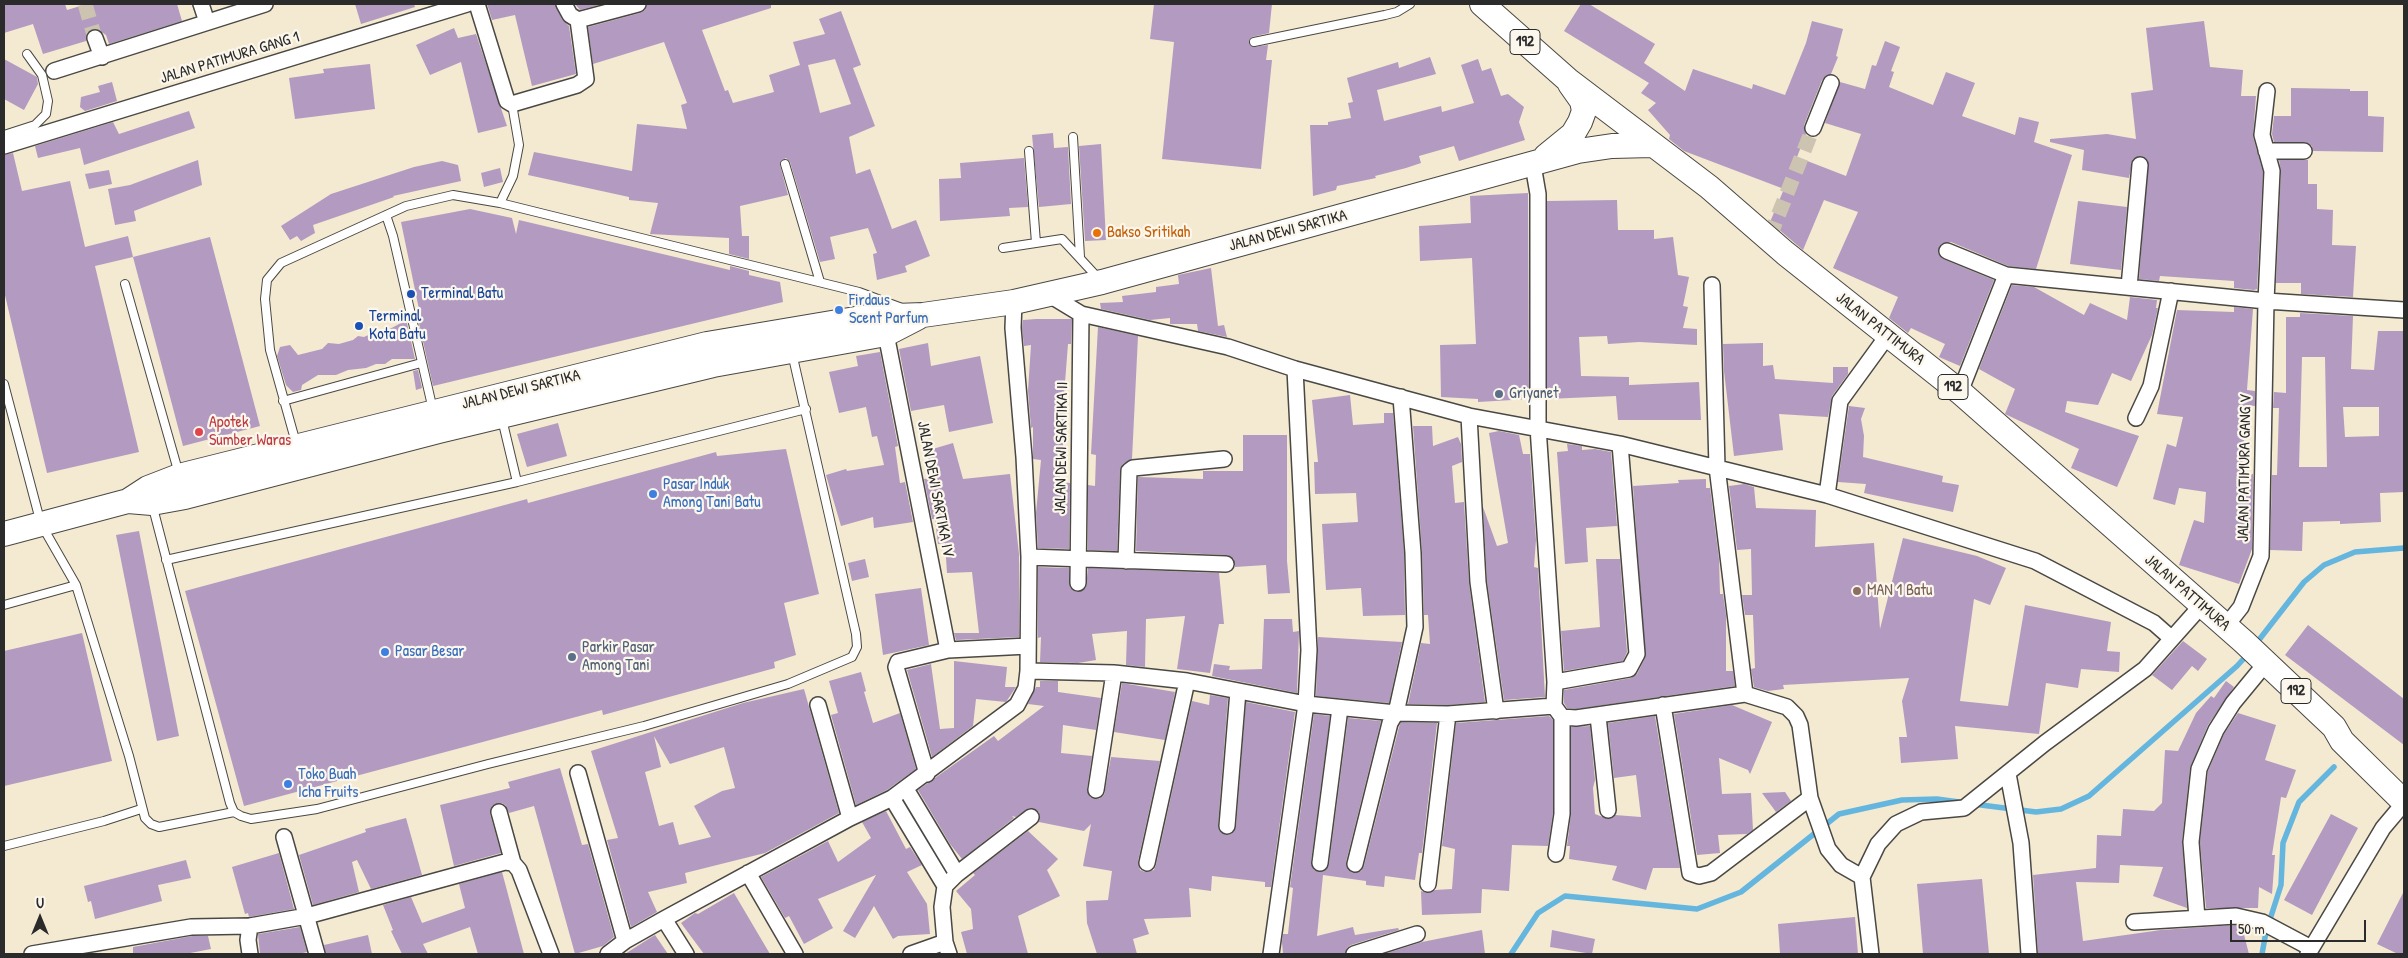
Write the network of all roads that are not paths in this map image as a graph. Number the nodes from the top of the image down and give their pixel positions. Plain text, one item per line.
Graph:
1 (201, 4) edge
2 (265, 4) edge
3 (467, 4) edge
4 (477, 4) edge
5 (564, 4) edge
6 (638, 4) edge
7 (1410, 4) edge
8 (1482, 4) edge
9 (578, 20) junction
10 (207, 22) junction
11 (95, 38) tunnel mouth
12 (1254, 42) dead end
13 (27, 54) dead end
14 (102, 58) junction
15 (54, 71) dead end
16 (1568, 80) junction
17 (1831, 84) dead end
18 (2267, 91) dead end
19 (513, 108) junction
20 (1813, 128) tunnel mouth
21 (4, 135) edge
22 (1073, 137) dead end
23 (1652, 144) junction
24 (4, 146) edge
25 (1028, 151) dead end
26 (2266, 151) junction
27 (2304, 151) dead end
28 (785, 164) dead end
29 (1533, 165) junction
30 (2140, 165) dead end
31 (500, 203) junction
32 (386, 215) junction
33 (1036, 243) junction
34 (1003, 248) dead end
35 (1947, 251) dead end
36 (1080, 257) junction
37 (2006, 274) junction
38 (820, 282) junction
39 (1102, 282) junction
40 (125, 284) dead end
41 (1712, 286) dead end
42 (2129, 287) junction
43 (2171, 291) junction
44 (1048, 294) junction
45 (2266, 300) junction
46 (1014, 302) junction
47 (2404, 310) edge
48 (1081, 314) junction
49 (923, 315) junction
50 (886, 334) junction
51 (1888, 335) junction
52 (791, 350) junction
53 (710, 354) junction
54 (421, 362) junction
55 (1295, 369) junction
56 (4, 384) edge
57 (1960, 392) junction
58 (1401, 397) junction
59 (283, 401) junction
60 (806, 409) junction
61 (1469, 416) junction
62 (502, 417) junction
63 (2136, 418) dead end
64 (436, 421) junction
65 (1538, 427) junction
66 (1620, 444) junction
67 (300, 455) junction
68 (1224, 459) dead end
69 (1717, 468) junction
70 (517, 482) junction
71 (182, 486) junction
72 (150, 495) junction
73 (1827, 495) junction
74 (41, 524) junction
75 (4, 534) edge
76 (1029, 557) junction
77 (166, 560) junction
78 (1078, 560) junction
79 (1126, 561) junction
80 (1226, 564) dead end
81 (1078, 583) dead end
82 (76, 585) junction
83 (4, 605) edge
84 (2194, 613) junction
85 (2226, 626) junction
86 (2166, 632) junction
87 (1028, 646) junction
88 (948, 650) junction
89 (2256, 654) junction
90 (1028, 671) junction
91 (1114, 673) junction
92 (1187, 681) junction
93 (1555, 682) junction
94 (1238, 692) junction
95 (1745, 694) junction
96 (1306, 704) junction
97 (818, 705) dead end
98 (1663, 705) junction
99 (1340, 708) junction
100 (1496, 711) junction
101 (1558, 711) junction
102 (1396, 713) junction
103 (1448, 714) junction
104 (1598, 716) junction
105 (2334, 727) junction
106 (578, 773) dead end
107 (927, 774) junction
108 (2008, 774) junction
109 (2404, 780) edge
110 (906, 789) junction
111 (1096, 790) dead end
112 (892, 798) junction
113 (1810, 798) junction
114 (2401, 806) edge
115 (141, 809) junction
116 (1608, 810) dead end
117 (234, 812) junction
118 (499, 812) dead end
119 (1031, 817) dead end
120 (850, 818) junction
121 (1227, 826) dead end
122 (284, 837) dead end
123 (4, 846) edge
124 (1556, 854) dead end
125 (1147, 863) dead end
126 (513, 864) junction
127 (1320, 864) dead end
128 (1355, 864) dead end
129 (748, 873) junction
130 (957, 874) junction
131 (1862, 877) junction
132 (1428, 884) dead end
133 (945, 886) junction
134 (308, 916) junction
135 (2197, 918) junction
136 (664, 919) junction
137 (2134, 922) dead end
138 (250, 926) junction
139 (1417, 934) dead end
140 (625, 941) junction
141 (947, 948) edge
142 (2309, 951) edge
143 (33, 954) edge
144 (250, 954) edge
145 (317, 954) edge
146 (551, 954) edge
147 (608, 954) edge
148 (686, 954) edge
149 (795, 954) edge
150 (911, 954) edge
151 (1271, 954) edge
152 (1354, 954) edge
153 (1871, 954) edge
154 (2029, 954) edge

1 - 10 street
2 - 10 street
3 - 24 street, JALAN PATIMURA GANG 1
4 - 19 street
5 - 9 street
6 - 9 street
7 - 12 lane
8 - 16 main road, JALAN PATTIMURA / 192
9 - 19 street
10 - 14 street
11 - 14 street
13 - 21 lane
14 - 15 street
16 - 23 main road, JALAN PATTIMURA / 192
16 - 29 main road
17 - 20 street
18 - 26 street, JALAN PATIMURA GANG V
19 - 31 lane
22 - 36 lane
23 - 29 main road, JALAN DEWI SARTIKA
23 - 51 main road, JALAN PATTIMURA / 192
25 - 33 lane
26 - 27 street
26 - 45 street, JALAN PATIMURA GANG V
28 - 38 lane
29 - 39 main road, JALAN DEWI SARTIKA
29 - 65 street
30 - 42 street
31 - 32 lane
31 - 38 lane
32 - 54 lane
32 - 59 lane
33 - 34 lane
33 - 36 lane
35 - 37 street
36 - 39 lane
37 - 42 street
37 - 57 street
38 - 49 lane
39 - 44 main road, JALAN DEWI SARTIKA
40 - 71 lane
41 - 69 street
42 - 43 street
43 - 45 street
43 - 63 street
44 - 46 main road, JALAN DEWI SARTIKA
44 - 48 street
45 - 47 street
45 - 85 street, JALAN PATIMURA GANG V
46 - 49 main road, JALAN DEWI SARTIKA
46 - 76 street
48 - 55 street
48 - 78 street, JALAN DEWI SARTIKA II
49 - 50 main road, JALAN DEWI SARTIKA
49 - 53 main road, JALAN DEWI SARTIKA
50 - 52 main road, JALAN DEWI SARTIKA
50 - 88 street, JALAN DEWI SARTIKA IV
51 - 57 main road, JALAN PATTIMURA / 192
51 - 73 street
52 - 53 main road, JALAN DEWI SARTIKA
52 - 60 lane
53 - 62 main road, JALAN DEWI SARTIKA
53 - 64 main road, JALAN DEWI SARTIKA
54 - 59 lane
54 - 64 lane
55 - 58 street
55 - 96 street
56 - 74 lane
57 - 84 main road, JALAN PATTIMURA / 192
58 - 61 street
58 - 102 street
59 - 67 lane
60 - 70 lane
60 - 117 lane
61 - 65 street
61 - 100 street
62 - 64 main road, JALAN DEWI SARTIKA
62 - 70 lane
64 - 67 main road, JALAN DEWI SARTIKA
65 - 66 street
65 - 93 street
66 - 69 street
66 - 93 street
67 - 71 main road, JALAN DEWI SARTIKA
68 - 79 street
69 - 73 street
69 - 95 street
70 - 77 lane
71 - 72 main road, JALAN DEWI SARTIKA
72 - 74 main road, JALAN DEWI SARTIKA
72 - 77 lane
73 - 86 street
74 - 75 main road, JALAN DEWI SARTIKA
74 - 82 lane
76 - 78 street
76 - 87 street
77 - 117 lane
78 - 79 street
78 - 81 street, JALAN DEWI SARTIKA II
79 - 80 street
82 - 83 lane
82 - 115 lane
84 - 85 main road, JALAN PATTIMURA / 192
84 - 86 street
85 - 89 main road, JALAN PATTIMURA / 192
86 - 108 street
87 - 88 street
87 - 90 street
88 - 107 street
89 - 105 main road, JALAN PATTIMURA / 192
89 - 135 street
90 - 91 street
90 - 107 street
91 - 92 street
91 - 111 street
92 - 94 street
92 - 125 street
93 - 101 street
94 - 96 street
94 - 121 street
95 - 98 street
95 - 113 street
96 - 99 street
96 - 151 street
97 - 120 street
98 - 104 street
98 - 113 street
99 - 102 street
99 - 127 street
100 - 101 street
100 - 103 street
101 - 104 street
101 - 124 street
102 - 103 street
102 - 128 street
103 - 132 street
104 - 116 street
105 - 109 main road, JALAN PATTIMURA / 192
105 - 114 main road, JALAN PATTIMURA / 192
106 - 140 street
107 - 110 street
108 - 131 street
108 - 154 street
110 - 112 street
110 - 130 street
112 - 120 street
112 - 133 street
113 - 131 street
114 - 142 street
115 - 117 lane
115 - 123 lane
118 - 126 street
119 - 130 street
120 - 129 street
122 - 134 street
126 - 134 street
126 - 146 street
129 - 136 street
129 - 149 street
130 - 133 street
131 - 153 street
133 - 141 street
134 - 138 street
134 - 145 street
135 - 137 street
135 - 142 street
136 - 140 street
136 - 148 street
138 - 143 street
138 - 144 street
139 - 152 street
140 - 147 street
141 - 150 street

